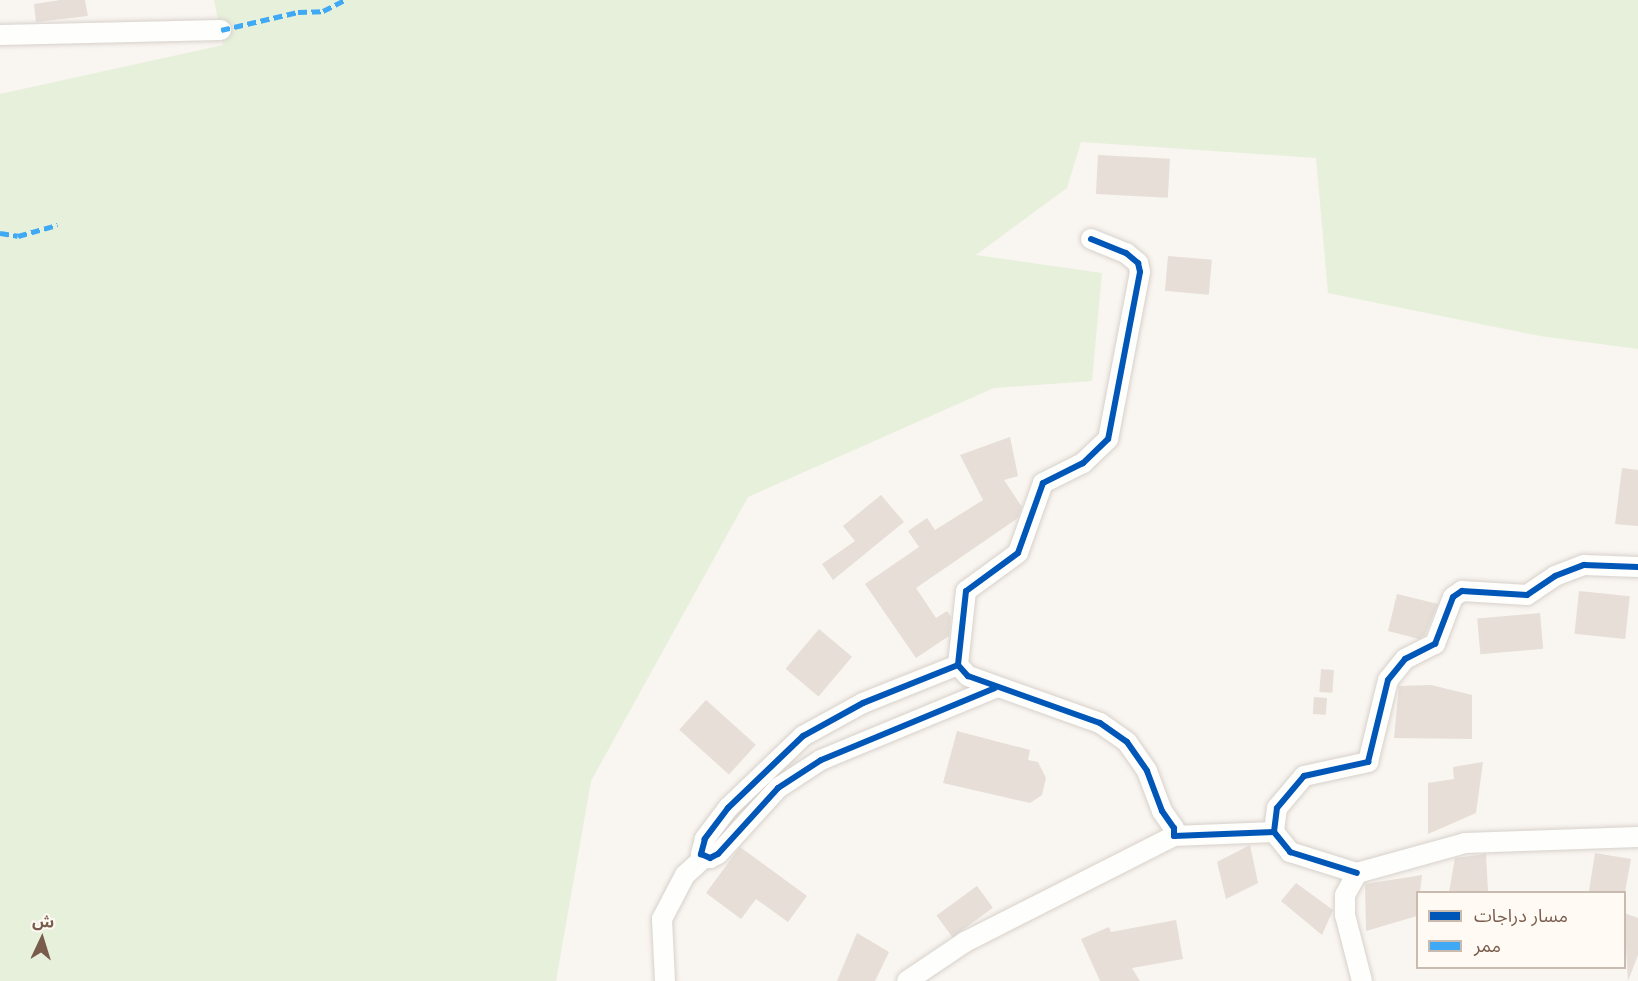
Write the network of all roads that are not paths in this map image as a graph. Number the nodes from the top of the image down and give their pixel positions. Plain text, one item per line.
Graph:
1 (222, 30) dead end
2 (0, 35) edge
3 (1091, 239) dead end
4 (1638, 567) edge
5 (958, 664) junction
6 (995, 688) junction
7 (1274, 832) junction
8 (1174, 837) junction
9 (1638, 837) edge
10 (705, 857) junction
11 (1357, 873) junction
12 (665, 981) edge
13 (907, 981) edge
14 (1362, 981) edge

1 - 2 street
3 - 5 street
4 - 7 street
5 - 6 street
5 - 10 street
6 - 8 street
6 - 10 street
7 - 8 street
7 - 11 street
8 - 13 street
9 - 11 street
10 - 12 street
11 - 14 street

